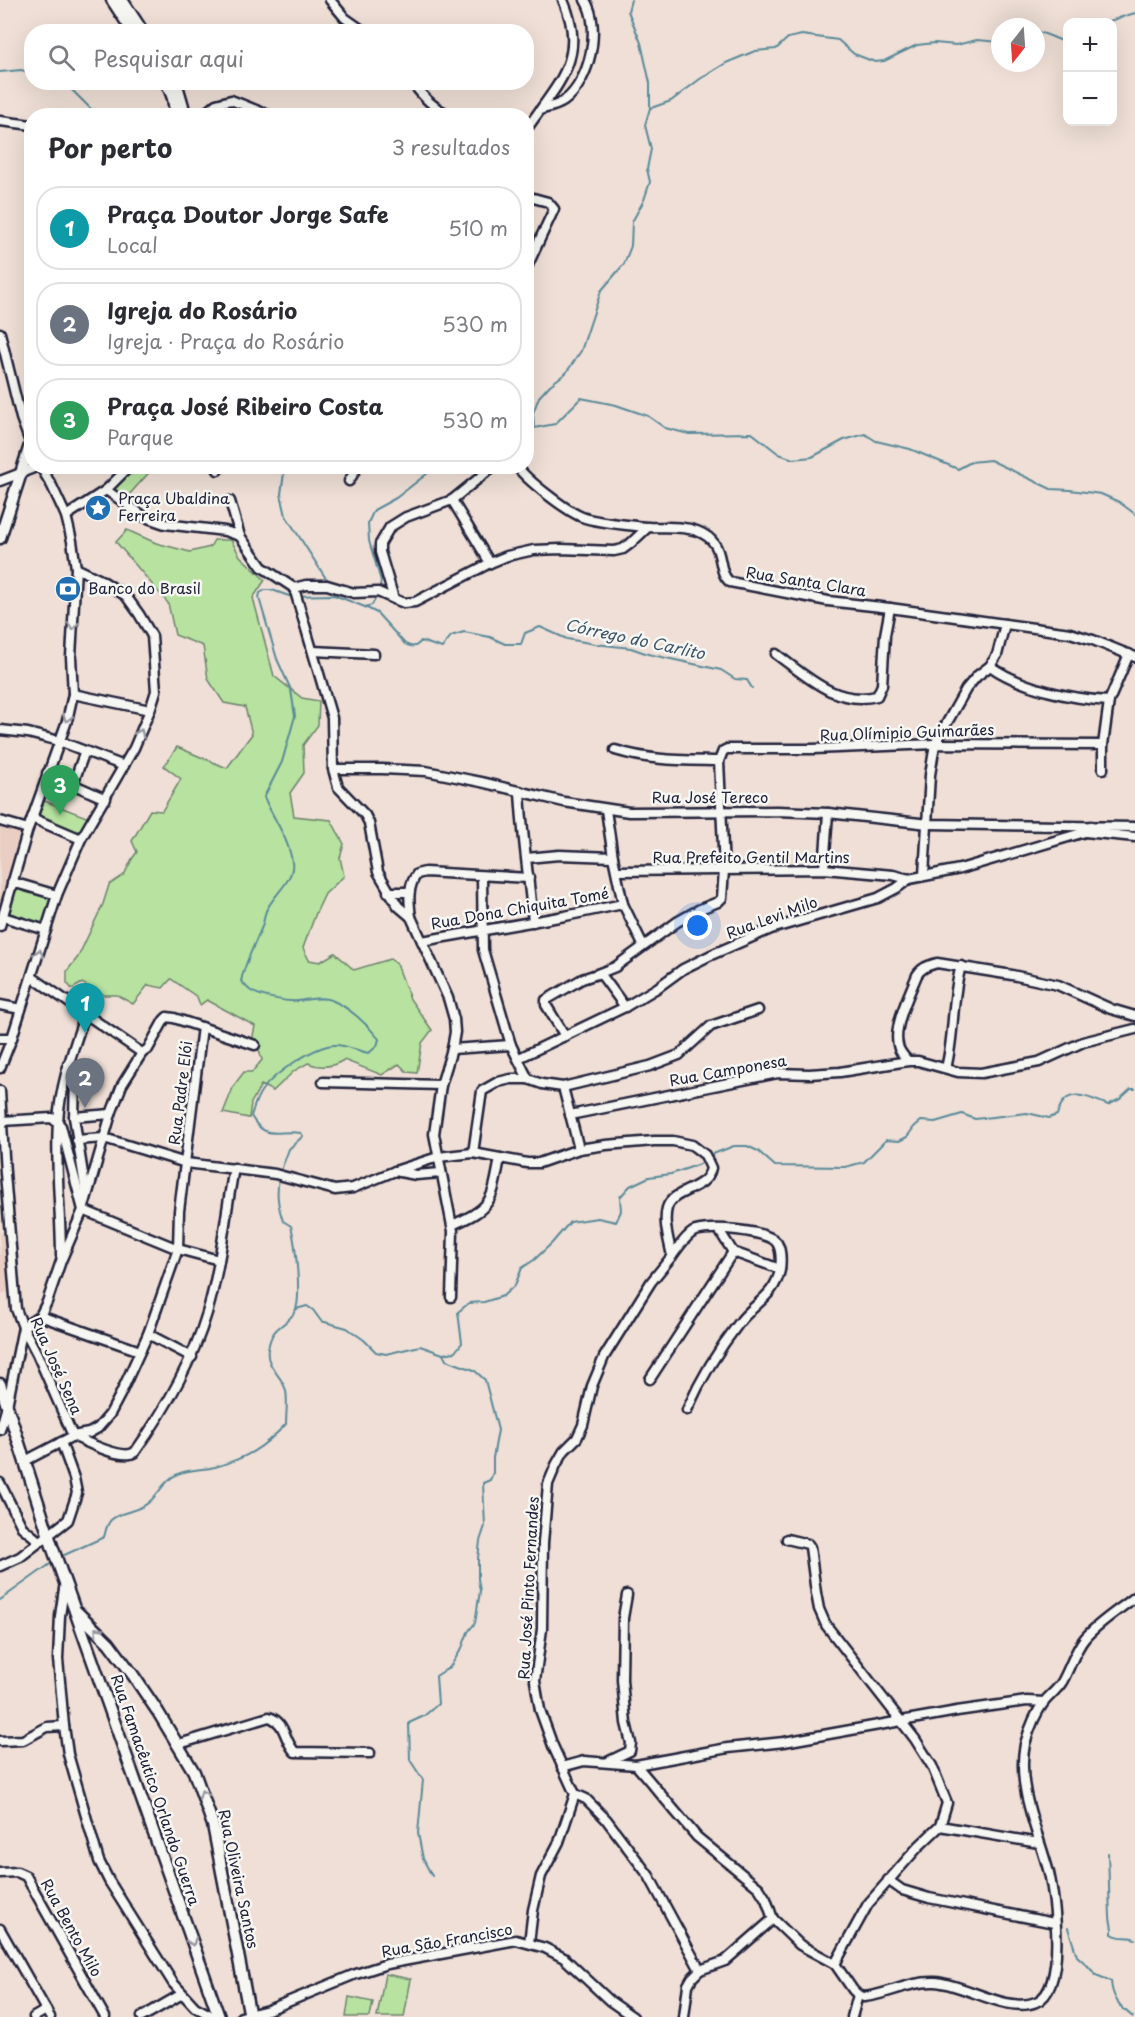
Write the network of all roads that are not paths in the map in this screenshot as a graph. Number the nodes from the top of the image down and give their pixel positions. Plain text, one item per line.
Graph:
1 (112, 0) edge
2 (122, 0) edge
3 (330, 0) edge
4 (563, 0) edge
5 (585, 0) edge
6 (128, 24) edge
7 (138, 24) edge
8 (354, 24) edge
9 (170, 90) edge
10 (178, 90) edge
11 (418, 90) edge
12 (175, 108) edge
13 (183, 108) edge
14 (211, 108) edge
15 (251, 108) edge
16 (438, 108) edge
17 (542, 109) junction
18 (534, 118) edge
19 (0, 121) edge
20 (24, 124) edge
21 (534, 198) edge
22 (534, 252) edge
23 (0, 333) edge
24 (24, 426) edge
25 (24, 463) edge
26 (24, 472) edge
27 (20, 474) junction
28 (45, 474) edge
29 (121, 474) edge
30 (353, 474) edge
31 (484, 474) edge
32 (525, 474) edge
33 (0, 481) edge
34 (349, 481) dead end
35 (106, 490) junction
36 (452, 500) junction
37 (230, 501) dead end
38 (66, 516) junction
39 (648, 527) junction
40 (240, 536) junction
41 (0, 538) edge
42 (490, 563) junction
43 (76, 568) junction
44 (297, 596) junction
45 (398, 601) junction
46 (890, 608) junction
47 (1005, 624) junction
48 (313, 651) junction
49 (374, 654) dead end
50 (776, 654) dead end
51 (1132, 656) edge
52 (990, 666) junction
53 (73, 694) junction
54 (1109, 701) junction
55 (150, 710) junction
56 (0, 730) edge
57 (59, 741) junction
58 (935, 744) junction
59 (1104, 745) junction
60 (615, 750) dead end
61 (85, 751) junction
62 (719, 761) junction
63 (124, 766) junction
64 (333, 769) junction
65 (1103, 769) dead end
66 (47, 773) junction
67 (73, 784) junction
68 (520, 791) junction
69 (106, 799) junction
70 (606, 810) junction
71 (722, 810) junction
72 (828, 813) junction
73 (32, 818) junction
74 (0, 821) edge
75 (929, 824) junction
76 (1135, 827) edge
77 (28, 829) junction
78 (1088, 829) junction
79 (1135, 837) edge
80 (81, 839) junction
81 (613, 857) junction
82 (527, 858) junction
83 (824, 869) junction
84 (724, 870) junction
85 (617, 872) junction
86 (924, 875) junction
87 (482, 876) junction
88 (529, 878) junction
89 (909, 879) junction
90 (12, 882) junction
91 (388, 892) junction
92 (409, 892) junction
93 (57, 895) junction
94 (623, 904) junction
95 (3, 917) junction
96 (411, 917) junction
97 (533, 922) junction
98 (0, 926) edge
99 (46, 930) junction
100 (482, 932) junction
101 (422, 941) junction
102 (643, 945) junction
103 (962, 966) junction
104 (600, 973) junction
105 (32, 977) junction
106 (0, 1005) edge
107 (625, 1008) junction
108 (21, 1009) junction
109 (758, 1010) dead end
110 (85, 1014) junction
111 (1135, 1016) edge
112 (202, 1027) junction
113 (1135, 1029) edge
114 (565, 1036) junction
115 (0, 1038) edge
116 (12, 1038) junction
117 (511, 1044) junction
118 (255, 1045) dead end
119 (452, 1048) junction
120 (142, 1053) junction
121 (519, 1058) junction
122 (908, 1061) junction
123 (68, 1064) junction
124 (0, 1068) edge
125 (946, 1068) junction
126 (528, 1078) junction
127 (323, 1082) dead end
128 (441, 1085) junction
129 (563, 1087) junction
130 (0, 1091) edge
131 (111, 1114) junction
132 (570, 1115) junction
133 (74, 1117) junction
134 (2, 1121) junction
135 (58, 1121) junction
136 (104, 1138) junction
137 (77, 1140) junction
138 (579, 1149) junction
139 (473, 1153) junction
140 (438, 1157) junction
141 (501, 1158) junction
142 (186, 1163) junction
143 (234, 1168) junction
144 (395, 1171) junction
145 (441, 1173) junction
146 (87, 1196) junction
147 (83, 1210) junction
148 (452, 1225) junction
149 (719, 1230) junction
150 (178, 1249) junction
151 (733, 1252) junction
152 (672, 1256) junction
153 (219, 1260) junction
154 (61, 1261) junction
155 (780, 1269) junction
156 (451, 1297) dead end
157 (40, 1316) junction
158 (23, 1327) junction
159 (148, 1334) junction
160 (140, 1351) junction
161 (192, 1357) junction
162 (650, 1379) dead end
163 (0, 1383) edge
164 (7, 1406) junction
165 (687, 1410) dead end
166 (0, 1430) edge
167 (73, 1436) junction
168 (61, 1442) junction
169 (25, 1461) junction
170 (0, 1483) edge
171 (44, 1538) junction
172 (787, 1539) dead end
173 (0, 1566) edge
174 (63, 1577) junction
175 (627, 1595) dead end
176 (1135, 1598) edge
177 (75, 1610) junction
178 (60, 1616) junction
179 (1044, 1702) junction
180 (900, 1720) junction
181 (64, 1726) junction
182 (0, 1741) edge
183 (179, 1744) junction
184 (370, 1753) dead end
185 (606, 1762) junction
186 (636, 1765) junction
187 (562, 1767) junction
188 (575, 1794) junction
189 (940, 1826) junction
190 (1039, 1843) junction
191 (0, 1873) edge
192 (888, 1880) junction
193 (773, 1919) junction
194 (1054, 1923) junction
195 (0, 1929) edge
196 (530, 1942) junction
197 (835, 1964) junction
198 (700, 1970) junction
199 (182, 1994) junction
200 (858, 1995) junction
201 (48, 2014) edge
202 (34, 2017) edge
203 (105, 2017) edge
204 (142, 2017) edge
205 (214, 2017) edge
206 (219, 2017) edge
207 (247, 2017) edge
208 (633, 2017) edge
209 (684, 2017) edge
210 (852, 2017) edge

1 - 6 main road
2 - 7 main road
3 - 8 street
4 - 17 street
5 - 17 street
9 - 12 main road
10 - 13 main road
11 - 16 street
14 - 15 street
17 - 18 street
19 - 20 street
21 - 22 street
23 - 24 street
25 - 27 main road
26 - 27 street
27 - 33 street
27 - 41 main road
28 - 38 street
29 - 35 street
30 - 34 street
31 - 36 street
32 - 39 street, Rua Santa Clara
35 - 38 street
35 - 40 street
36 - 42 street
36 - 45 street
37 - 40 street
38 - 43 street
39 - 42 street
39 - 46 street, Rua Santa Clara
40 - 44 street
42 - 45 street
43 -> 53 street
43 - 55 street
44 - 45 street
44 - 48 street
46 - 47 street, Rua Santa Clara
46 - 50 street
47 - 51 street, Rua Santa Clara
47 - 52 street
48 - 49 street
48 - 64 street
51 - 54 street
52 - 54 street
52 - 58 street
53 - 55 street
53 -> 57 street
54 - 59 street
63 -> 55 street
56 - 57 street
57 - 61 street
57 - 66 street
58 - 59 street, Rua Olímipio Guimarães
58 - 62 street, Rua Olímipio Guimarães
58 - 75 street
59 - 65 street
60 - 62 street
61 - 63 street
61 - 67 street
62 - 71 street
63 - 69 street
64 - 68 street, Rua José Tereco
64 - 91 street
66 - 67 street
66 - 73 street
67 - 69 street
68 - 70 street, Rua José Tereco
68 - 82 street
69 - 80 street
70 - 71 street, Rua José Tereco
70 - 81 street
71 - 72 street, Rua José Tereco
71 - 84 street
72 - 75 street, Rua José Tereco
72 - 83 street
73 - 77 street
73 - 80 street
74 - 77 street
75 - 78 street, Rua José Tereco
75 - 86 street
76 - 78 street
77 - 90 street
78 - 79 street
78 - 86 street, Rua Prefeito Gentil Martins
80 - 93 street
81 - 82 street
81 - 85 street
82 - 88 street
83 - 84 street, Rua Prefeito Gentil Martins
83 - 89 street, Rua Prefeito Gentil Martins
84 - 85 street, Rua Prefeito Gentil Martins
84 - 102 street
85 - 94 street
86 - 89 street, Rua Prefeito Gentil Martins
87 - 88 street
87 - 92 street
87 - 100 street
88 - 97 street
89 - 107 street, Rua Levi Milo
90 - 93 street
90 - 95 street
91 - 92 street
91 - 96 street
92 - 96 street
93 - 99 street
94 - 97 street, Rua Dona Chiquita Tomé
94 - 102 street
95 - 98 street
95 - 99 street
96 - 101 street
97 - 100 street, Rua Dona Chiquita Tomé
105 -> 99 street
100 - 101 street, Rua Dona Chiquita Tomé
100 - 117 street
101 - 119 street
102 - 104 street
103 - 111 street
103 - 122 street
103 - 125 street
104 - 107 street
104 - 114 street
105 - 108 street
105 - 110 street
106 - 108 street
107 - 114 street, Rua Levi Milo
108 - 116 street
109 - 129 street
110 - 120 street
110 - 123 street
112 - 118 street
112 - 120 street
112 - 142 street, Rua Padre Elói
113 - 125 street, Rua Camponesa
114 - 121 street, Rua Levi Milo
115 - 116 street
116 - 124 street
117 - 119 street
117 - 121 street
119 - 128 street
120 - 131 street
121 - 126 street
122 - 125 street, Rua Camponesa
122 - 132 street, Rua Camponesa
123 - 133 street
123 - 135 street
126 - 129 street
126 - 139 street
127 - 128 street
128 - 140 street
129 - 132 street
130 - 134 street, Rua José Sena
131 - 133 street
131 - 136 street
132 - 138 street
133 - 137 street
134 - 135 street
134 - 158 street, Rua José Sena
135 - 147 street
135 - 154 street
136 - 137 street
136 - 142 street
136 - 146 street
137 - 146 street
138 - 141 street
138 - 152 street
139 - 140 street
139 - 141 street
140 - 144 street
140 - 145 street
141 - 148 street
142 - 143 street
142 - 150 street, Rua Padre Elói
143 - 144 street
143 - 153 street
144 - 145 street
145 - 148 street
146 - 147 street
147 - 150 street
147 - 154 street
148 - 156 street
149 - 151 street
149 - 152 street, Rua José Pinto Fernandes
149 - 155 street, Rua José Pinto Fernandes
150 - 153 street
150 - 159 street, Rua Padre Elói
151 - 155 street
151 - 162 street
152 - 187 street, Rua José Pinto Fernandes
153 - 161 street
154 - 157 street
155 - 165 street
157 - 158 street
157 - 160 street
158 - 164 street
158 - 167 street, Rua José Sena
159 - 160 street, Rua Padre Elói
159 - 161 street
160 - 167 street, Rua Padre Elói
161 - 167 street
163 - 164 main road, Rua Famacêutico Orlando Guerra
164 - 166 street
164 - 169 main road, Rua Famacêutico Orlando Guerra
167 - 168 street, Rua Padre Elói
168 - 169 street, Rua Padre Elói
168 - 171 street
169 - 171 main road, Rua Famacêutico Orlando Guerra
170 - 171 street
171 - 173 street
171 - 174 main road, Rua Famacêutico Orlando Guerra
172 - 180 street
174 - 177 main road, Rua Famacêutico Orlando Guerra
174 - 178 street
175 - 185 street
176 - 179 street
177 - 178 street
183 -> 177 main road, Rua Oliveira Santos
177 -> 206 main road, Rua Famacêutico Orlando Guerra
178 - 181 street
179 - 180 street
179 - 190 street
180 - 186 street
180 - 189 street
181 - 182 street
181 - 199 street
183 - 184 street
207 -> 183 main road, Rua Oliveira Santos
185 - 186 street
185 - 187 street
186 - 193 street
187 - 188 street, Rua José Pinto Fernandes
188 - 196 street
188 - 198 street
189 - 190 street
189 - 192 street
190 - 194 street
191 - 203 street, Rua Bento Milo
192 - 194 street
192 - 197 street
193 - 197 street
193 - 198 street
194 - 200 street
195 - 201 street
196 - 207 street, Rua São Francisco
196 - 208 street, Rua São Francisco
197 - 200 street
198 - 209 street
199 - 204 street
199 - 205 street
200 - 210 street
201 - 202 street

